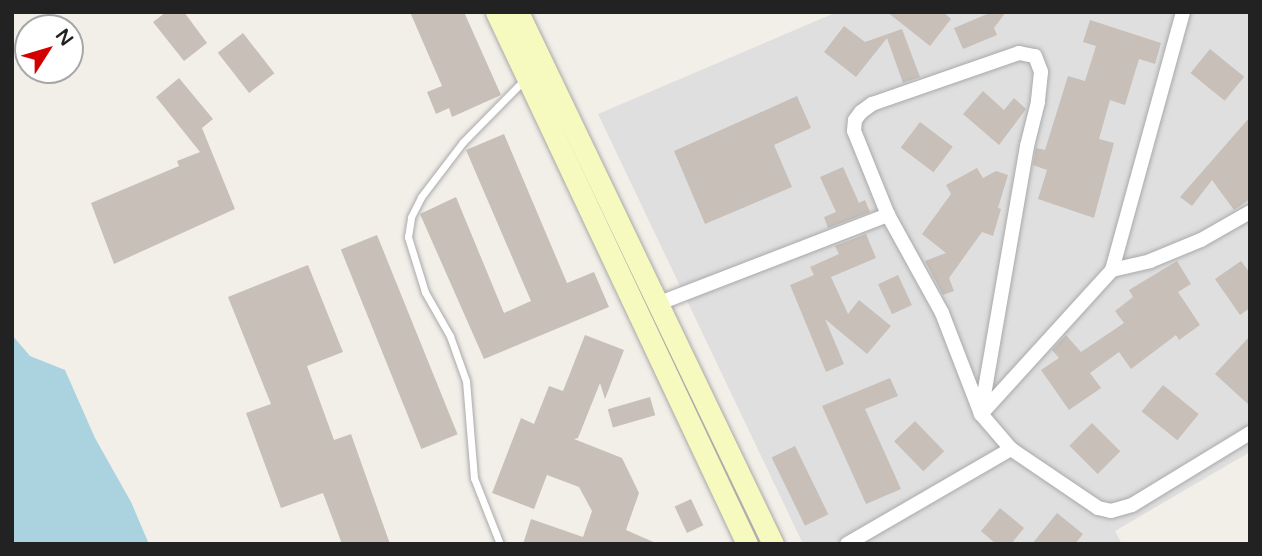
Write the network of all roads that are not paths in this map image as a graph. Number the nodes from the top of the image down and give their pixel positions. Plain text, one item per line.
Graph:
1 (1183, 12) edge
2 (505, 13) edge
3 (535, 72) junction
4 (1250, 212) edge
5 (888, 215) junction
6 (1112, 270) junction
7 (657, 304) junction
8 (659, 332) junction
9 (981, 414) junction
10 (1250, 433) edge
11 (1011, 449) junction
12 (500, 544) edge
13 (747, 544) edge
14 (773, 544) edge
15 (846, 544) edge

1 - 6 street
2 - 3 main road
3 - 7 main road
3 - 8 main road
3 - 12 lane
4 - 6 street
5 - 7 street
5 - 9 street
5 - 9 street
6 - 9 street
7 - 8 main road
8 - 13 main road
8 - 14 main road
9 - 11 street
10 - 11 street
11 - 15 street

